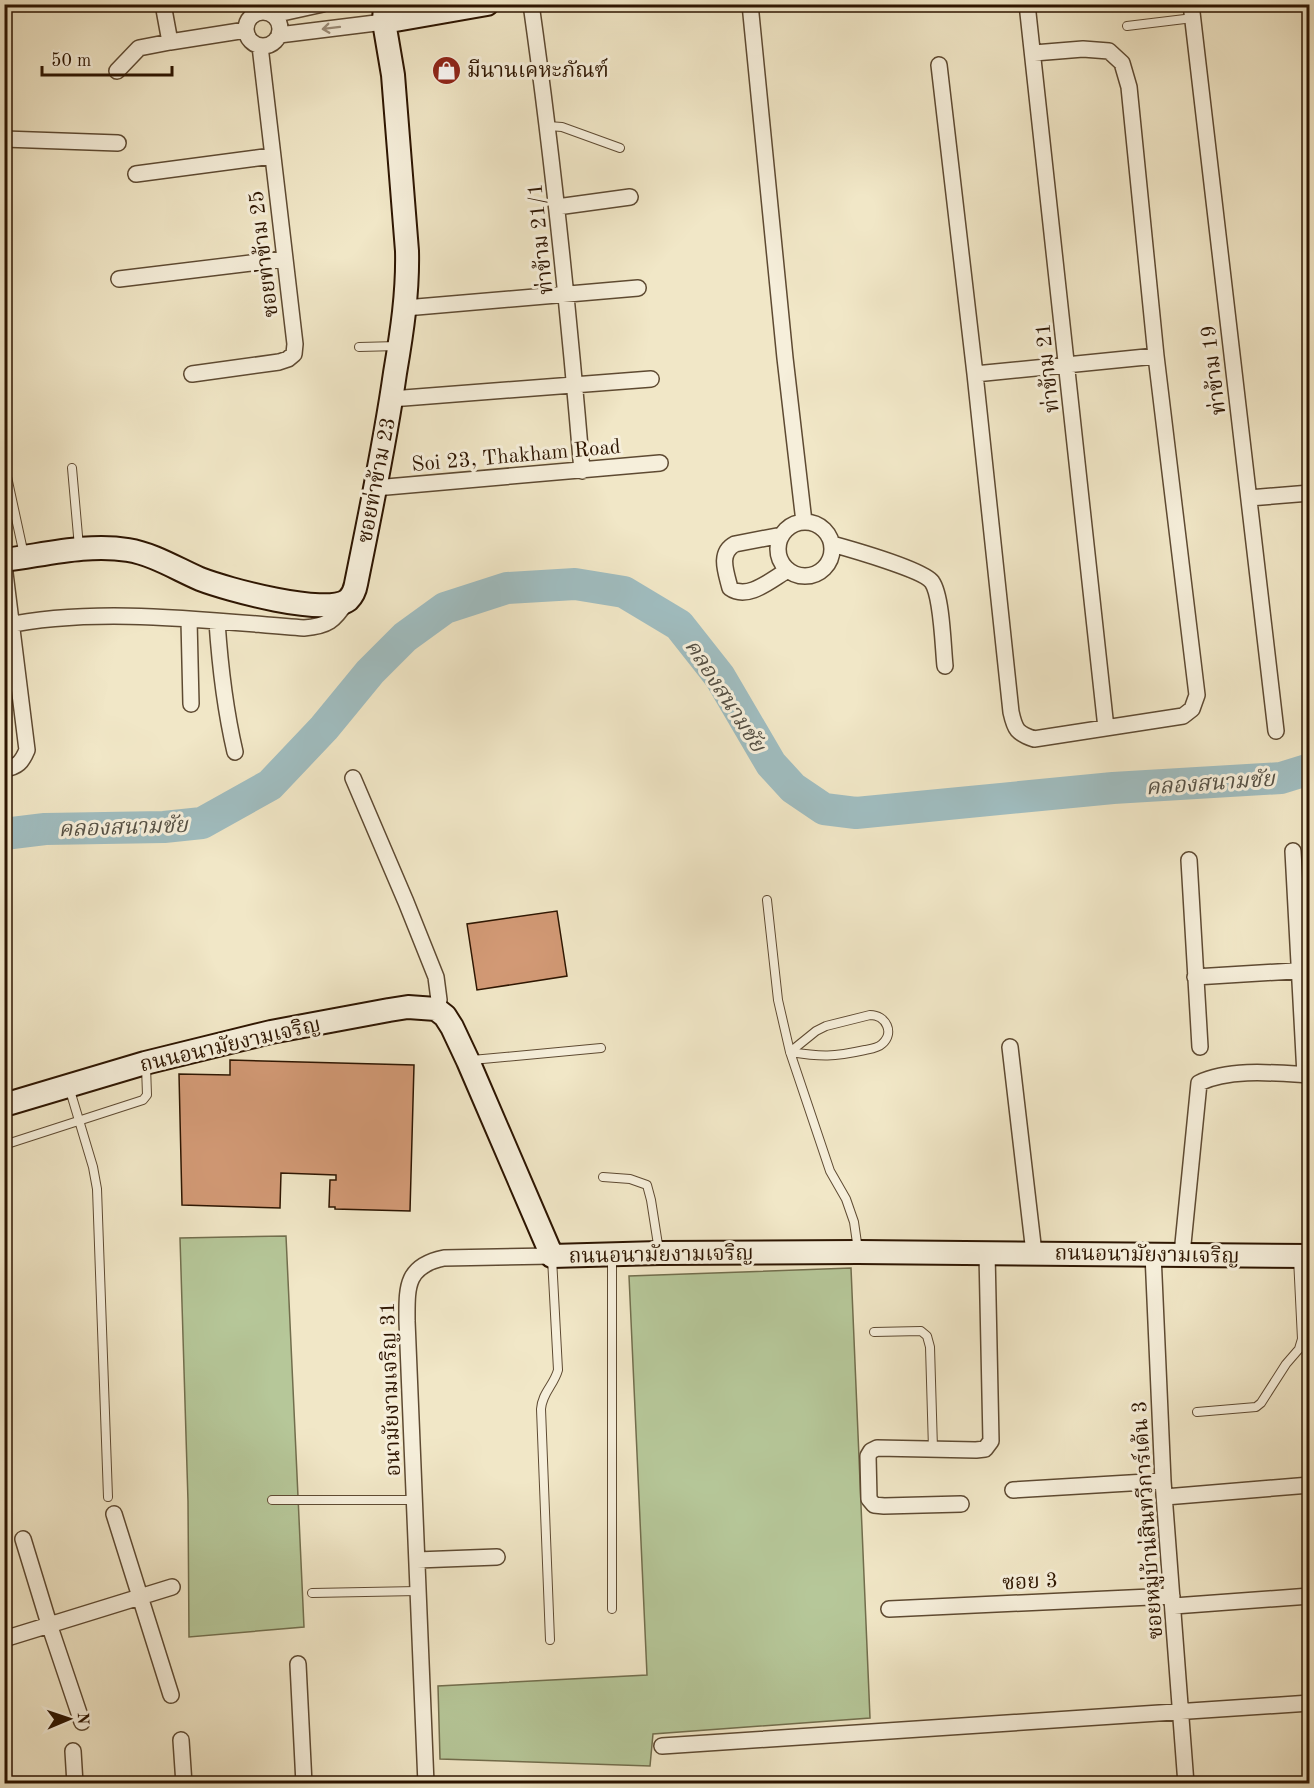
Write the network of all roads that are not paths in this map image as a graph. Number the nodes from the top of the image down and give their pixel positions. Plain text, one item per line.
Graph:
1 (163, 4) edge
2 (323, 4) edge
3 (487, 4) edge
4 (531, 4) edge
5 (750, 4) edge
6 (1027, 4) edge
7 (255, 9) edge
8 (1192, 11) edge
9 (384, 13) edge
10 (273, 15) junction
11 (1127, 26) dead end
12 (246, 30) junction
13 (279, 35) junction
14 (170, 42) junction
15 (260, 46) junction
16 (1034, 53) junction
17 (939, 65) dead end
18 (117, 71) dead end
19 (548, 126) junction
20 (4, 139) edge
21 (118, 143) dead end
22 (620, 148) dead end
23 (272, 156) junction
24 (136, 174) dead end
25 (630, 197) dead end
26 (557, 207) junction
27 (284, 259) junction
28 (118, 279) dead end
29 (638, 288) dead end
30 (567, 294) junction
31 (405, 308) junction
32 (399, 346) junction
33 (359, 347) dead end
34 (1156, 356) junction
35 (1067, 364) junction
36 (192, 374) dead end
37 (975, 374) junction
38 (651, 379) dead end
39 (574, 385) junction
40 (392, 399) junction
41 (4, 462) edge
42 (660, 464) dead end
43 (72, 468) dead end
44 (582, 471) junction
45 (375, 488) junction
46 (1310, 493) edge
47 (1249, 498) junction
48 (804, 522) junction
49 (782, 535) junction
50 (832, 544) junction
51 (80, 550) junction
52 (11, 561) edge
53 (788, 570) junction
54 (347, 601) junction
55 (189, 620) junction
56 (217, 622) junction
57 (8, 625) edge
58 (945, 666) dead end
59 (191, 704) dead end
60 (1106, 728) junction
61 (1276, 731) dead end
62 (235, 752) dead end
63 (4, 769) edge
64 (353, 778) dead end
65 (1293, 851) dead end
66 (1189, 860) dead end
67 (766, 900) dead end
68 (1305, 970) edge
69 (1195, 977) junction
70 (436, 1009) junction
71 (1010, 1047) dead end
72 (1200, 1047) dead end
73 (602, 1048) dead end
74 (790, 1052) junction
75 (468, 1060) junction
76 (145, 1063) junction
77 (1307, 1075) edge
78 (68, 1086) junction
79 (4, 1105) edge
80 (78, 1122) junction
81 (4, 1145) edge
82 (603, 1177) dead end
83 (858, 1252) junction
84 (659, 1253) junction
85 (987, 1253) junction
86 (1034, 1253) junction
87 (1153, 1254) junction
88 (1182, 1254) junction
89 (612, 1255) junction
90 (552, 1256) junction
91 (1304, 1256) edge
92 (874, 1332) dead end
93 (1197, 1412) dead end
94 (933, 1449) junction
95 (1163, 1481) junction
96 (1310, 1485) edge
97 (1013, 1490) dead end
98 (108, 1497) dead end
99 (1165, 1497) junction
100 (272, 1500) dead end
101 (414, 1500) junction
102 (961, 1504) dead end
103 (114, 1514) dead end
104 (23, 1539) dead end
105 (497, 1557) dead end
106 (417, 1560) junction
107 (172, 1587) dead end
108 (418, 1591) junction
109 (312, 1593) dead end
110 (1310, 1596) edge
111 (139, 1599) junction
112 (1173, 1601) junction
113 (612, 1609) dead end
114 (889, 1609) dead end
115 (49, 1624) junction
116 (4, 1639) edge
117 (550, 1640) dead end
118 (298, 1664) dead end
119 (171, 1695) dead end
120 (1310, 1703) edge
121 (1180, 1712) junction
122 (82, 1722) dead end
123 (181, 1740) dead end
124 (662, 1746) dead end
125 (73, 1751) dead end
126 (75, 1784) edge
127 (183, 1784) edge
128 (304, 1784) edge
129 (426, 1784) edge
130 (1186, 1784) edge

1 - 14 street
2 - 10 street
3 - 9 street
4 - 19 street, ท่าข้าม 21/1
5 - 48 street
6 - 16 street, ท่าข้าม 21
7 - 10 street
7 - 12 street
8 - 11 lane
8 - 47 street, ท่าข้าม 19
9 -> 13 street
9 - 31 street, ซอยท่าข้าม 23
10 - 13 street
12 - 14 street
12 - 15 street
13 - 15 street
14 - 18 street
15 - 23 street, ซอยท่าข้าม 25
16 - 34 street
16 - 35 street, ท่าข้าม 21
17 - 37 street
19 - 22 lane
19 - 26 street, ท่าข้าม 21/1
20 - 21 street
23 - 24 street
23 - 27 street, ซอยท่าข้าม 25
25 - 26 street
26 - 30 street, ท่าข้าม 21/1
27 - 28 street
27 - 36 street, ซอยท่าข้าม 25
29 - 30 street
30 - 31 street
30 - 39 street, ท่าข้าม 21/1
31 - 32 street, ซอยท่าข้าม 23
32 - 33 lane
32 - 40 street, ซอยท่าข้าม 23
34 - 35 street
34 - 60 street
35 - 37 street
35 - 60 street, ท่าข้าม 21
37 - 60 street
38 - 39 street
39 - 40 street
39 - 44 street, ท่าข้าม 21/1
40 - 45 street, ซอยท่าข้าม 23
41 - 52 lane
42 - 44 street, Soi 23, Thakham Road
43 - 51 lane
44 - 45 street, Soi 23, Thakham Road
45 - 54 street, ซอยท่าข้าม 23
46 - 47 street
47 - 61 street, ท่าข้าม 19
48 - 49 street
48 - 50 street
49 - 53 street
49 - 53 street
50 - 53 street
50 - 58 street
51 - 52 street
51 - 54 street
52 - 57 street
54 - 56 street
55 - 56 street
55 - 57 street
55 - 59 street
56 - 62 street
57 - 63 street
64 - 70 street
65 - 68 street
66 - 69 street
67 - 74 lane
68 - 69 street
68 - 77 street
69 - 72 street
70 - 75 street, ถนนอนามัยงามเจริญ
70 - 76 street, ถนนอนามัยงามเจริญ
71 - 86 street
73 - 75 lane
74 - 74 lane
74 - 83 lane
75 - 90 street, ถนนอนามัยงามเจริญ
76 - 78 street, ถนนอนามัยงามเจริญ
76 - 80 lane
77 - 88 street
78 - 79 street, ถนนอนามัยงามเจริญ
78 - 80 lane
80 - 81 lane
80 - 98 lane
82 - 84 lane
83 - 84 street, ถนนอนามัยงามเจริญ
83 - 85 street, ถนนอนามัยงามเจริญ
84 - 89 street, ถนนอนามัยงามเจริญ
85 - 86 street, ถนนอนามัยงามเจริญ
85 - 94 street
86 - 87 street, ถนนอนามัยงามเจริญ
87 - 88 street, ถนนอนามัยงามเจริญ
87 - 95 street, ซอยหมู่บ้าน่สินทวีการ์เด้น 3
88 - 91 street, ถนนอนามัยงามเจริญ
89 - 90 street, ถนนอนามัยงามเจริญ
89 - 113 lane
90 - 101 street, อนามัยงามเจริญ 31
90 - 117 lane
91 - 93 lane
92 - 94 lane
94 - 102 street
95 - 97 street
95 - 99 street, ซอยหมู่บ้าน่สินทวีการ์เด้น 3
96 - 99 street
99 - 112 street, ซอยหมู่บ้าน่สินทวีการ์เด้น 3
100 - 101 lane
101 - 106 street, อนามัยงามเจริญ 31
103 - 111 street
104 - 115 street
105 - 106 street
106 - 108 street, อนามัยงามเจริญ 31
107 - 111 street
108 - 109 lane
108 - 129 street, อนามัยงามเจริญ 31
110 - 112 street, ซอย 3
111 - 115 street
111 - 119 street
112 - 114 street, ซอย 3
112 - 121 street, ซอยหมู่บ้าน่สินทวีการ์เด้น 3
115 - 116 street
115 - 122 street
118 - 128 street
120 - 121 street
121 - 124 street
121 - 130 street, ซอยหมู่บ้าน่สินทวีการ์เด้น 3
123 - 127 street
125 - 126 street

